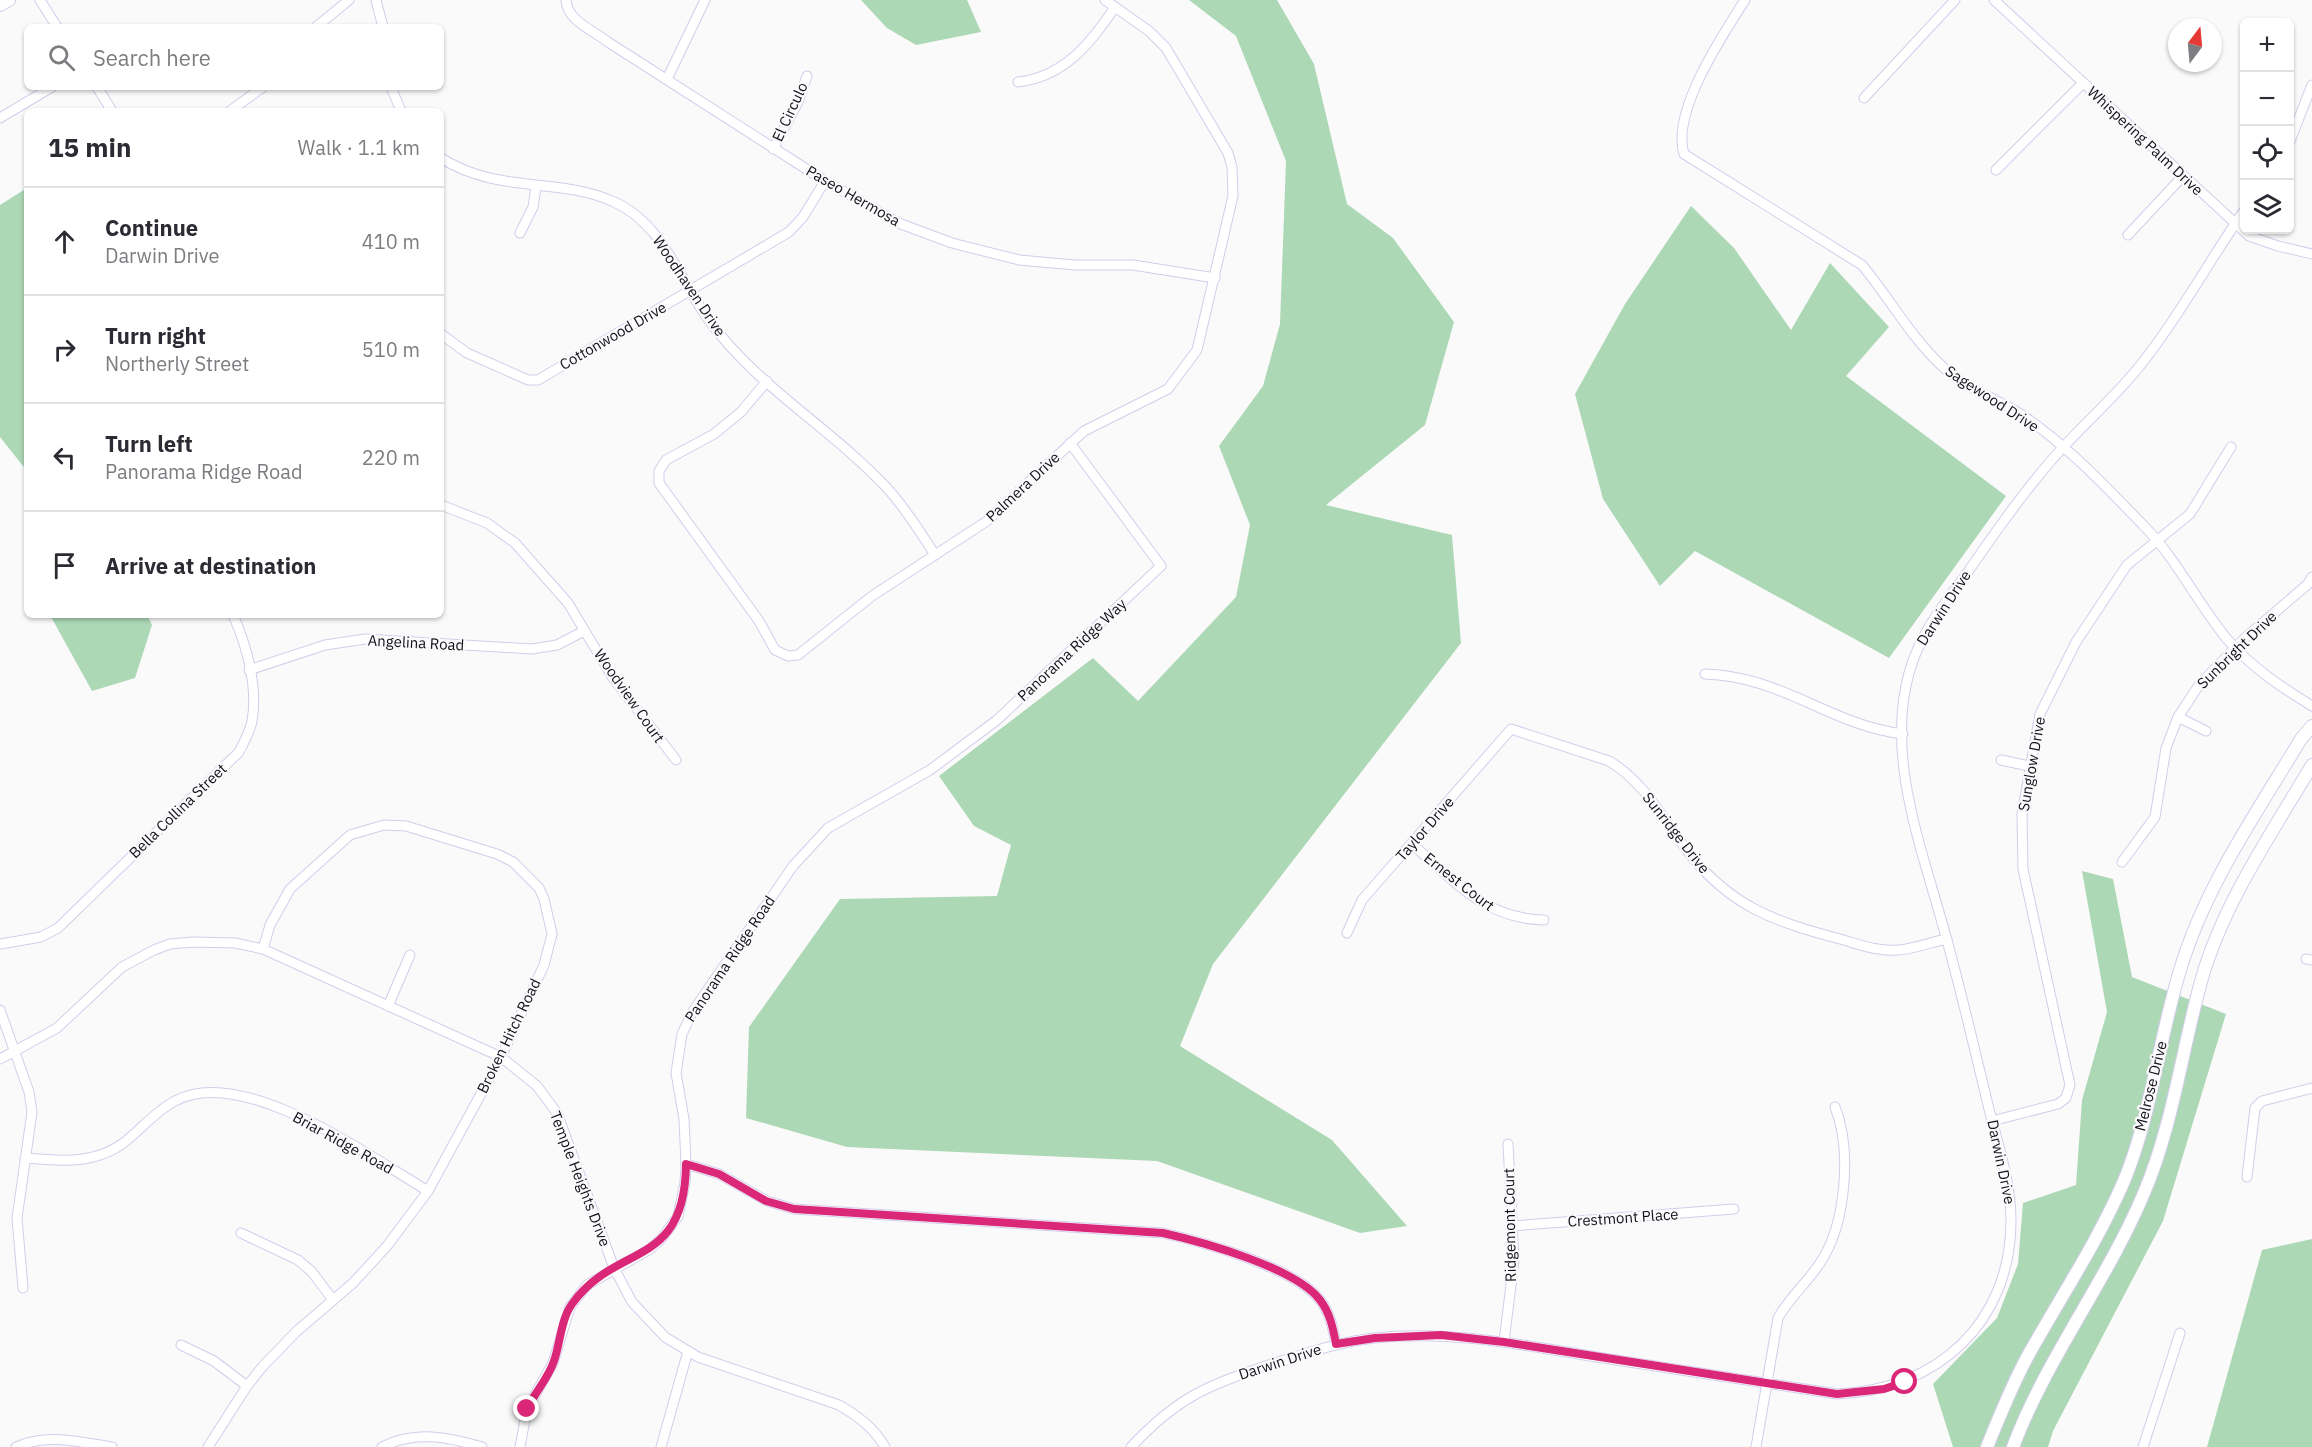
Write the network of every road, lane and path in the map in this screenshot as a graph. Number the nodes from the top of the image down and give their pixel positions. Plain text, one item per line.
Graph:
1 (9, 0) edge
2 (40, 0) edge
3 (349, 0) edge
4 (376, 0) edge
5 (566, 0) edge
6 (705, 0) edge
7 (1105, 0) edge
8 (1745, 0) edge
9 (1955, 0) edge
10 (1994, 0) edge
11 (0, 5) edge
12 (1115, 7) junction
13 (55, 24) edge
14 (320, 24) edge
15 (382, 24) edge
16 (807, 76) dead end
17 (667, 78) junction
18 (1017, 82) dead end
19 (2083, 83) junction
20 (2312, 85) edge
21 (47, 90) edge
22 (99, 90) edge
23 (259, 90) edge
24 (392, 90) edge
25 (1864, 98) dead end
26 (245, 102) junction
27 (110, 108) edge
28 (236, 108) edge
29 (249, 108) edge
30 (400, 108) edge
31 (0, 118) edge
32 (2294, 129) edge
33 (773, 149) junction
34 (444, 159) edge
35 (1996, 170) dead end
36 (2183, 176) junction
37 (825, 181) junction
38 (536, 187) junction
39 (2240, 217) edge
40 (2235, 224) junction
41 (520, 233) dead end
42 (2128, 235) dead end
43 (2312, 254) edge
44 (1215, 278) junction
45 (691, 291) junction
46 (444, 336) edge
47 (767, 381) junction
48 (1071, 443) junction
49 (2231, 447) dead end
50 (2062, 448) junction
51 (444, 507) edge
52 (2156, 539) junction
53 (934, 555) junction
54 (2312, 577) edge
55 (234, 618) edge
56 (584, 631) junction
57 (2235, 648) junction
58 (249, 670) junction
59 (1706, 674) dead end
60 (2312, 706) edge
61 (2178, 717) junction
62 (2312, 726) edge
63 (1511, 729) joint
64 (2206, 731) dead end
65 (1903, 734) junction
66 (676, 760) dead end
67 (2001, 760) dead end
68 (2312, 765) edge
69 (2029, 766) junction
70 (930, 770) joint
71 (1412, 844) junction
72 (2122, 862) dead end
73 (1544, 920) dead end
74 (1347, 933) dead end
75 (1947, 939) junction
76 (0, 944) edge
77 (263, 950) junction
78 (410, 955) dead end
79 (388, 1006) junction
80 (0, 1010) edge
81 (15, 1050) junction
82 (0, 1051) edge
83 (501, 1057) junction
84 (0, 1059) edge
85 (2312, 1088) edge
86 (1835, 1107) dead end
87 (1992, 1121) junction
88 (1508, 1144) dead end
89 (25, 1158) junction
90 (686, 1164) junction
91 (2247, 1177) dead end
92 (428, 1191) junction
93 (1734, 1209) dead end
94 (1512, 1226) junction
95 (241, 1233) dead end
96 (614, 1268) junction
97 (23, 1288) dead end
98 (333, 1300) junction
99 (2180, 1333) dead end
100 (1504, 1342) junction
101 (1336, 1344) junction
102 (181, 1345) dead end
103 (688, 1352) junction
104 (1766, 1384) junction
105 (247, 1386) junction
106 (16, 1447) edge
107 (112, 1447) edge
108 (208, 1447) edge
109 (382, 1447) edge
110 (482, 1447) edge
111 (520, 1447) edge
112 (661, 1447) edge
113 (885, 1447) edge
114 (1131, 1447) edge
115 (1756, 1447) edge
116 (1987, 1447) edge
117 (2013, 1447) edge
118 (2143, 1447) edge

1 - 11 main road
2 - 13 street
3 - 14 street
4 - 15 street
5 - 17 street, Paseo Hermosa
6 - 17 street
7 - 12 street, Palmera Drive
8 - 50 street, Sagewood Drive
9 - 25 street
10 - 19 street, Whispering Palm Drive
12 - 18 street
12 - 44 street, Palmera Drive
16 - 33 street, El Circulo
17 - 33 street, Paseo Hermosa
19 - 35 street
19 - 36 street, Whispering Palm Drive
20 - 32 street
21 - 31 street
22 - 27 street
23 - 26 street
24 - 30 street
26 - 28 street
26 - 29 street
33 - 37 street, Paseo Hermosa
34 - 38 street, Woodhaven Drive
36 - 40 street, Whispering Palm Drive
36 - 42 street
37 - 44 street, Paseo Hermosa
37 - 45 street, Cottonwood Drive
38 - 41 street
38 - 45 street, Woodhaven Drive
39 - 40 street, Darwin Drive
40 - 43 street, Whispering Palm Drive
40 - 50 street, Darwin Drive
44 - 48 street, Palmera Drive
45 - 46 street, Cottonwood Drive
45 - 47 street, Woodhaven Drive
47 - 53 street, Woodhaven Drive
47 - 53 street, Palmera Drive
48 - 53 street, Palmera Drive
48 - 70 street, Panorama Ridge Way
49 - 52 street, Sunglow Drive
50 - 52 street, Sagewood Drive
50 - 65 street, Darwin Drive
51 - 56 street, Woodview Court
52 - 57 street, Sagewood Drive
52 - 69 street, Sunglow Drive
54 - 57 street, Sunbright Drive
55 - 58 street, Bella Collina Street
56 - 58 street, Angelina Road
56 - 66 street, Woodview Court
57 - 60 street, Sagewood Drive
57 - 61 street, Sunbright Drive
58 - 76 street, Bella Collina Street
59 - 65 street
61 - 64 street
61 - 72 street, Sunbright Drive
62 - 116 main road, Melrose Drive
63 - 71 street, Taylor Drive
63 - 75 street, Sunridge Drive
65 - 75 street, Darwin Drive
67 - 69 street
68 - 117 main road, Melrose Drive
69 - 87 street, Sunglow Drive
70 - 90 street, Panorama Ridge Road
71 - 73 street, Ernest Court
71 - 74 street, Taylor Drive
75 - 87 street, Darwin Drive
77 - 79 street, Temple Heights Drive
77 - 81 street, Temple Heights Drive
77 - 83 street, Broken Hitch Road
78 - 79 street
79 - 83 street, Temple Heights Drive
80 - 81 street
81 - 82 street
81 - 84 street
81 - 89 street
83 - 92 street, Broken Hitch Road
83 - 96 street, Temple Heights Drive
85 - 91 street
86 - 104 street
87 - 104 street, Darwin Drive
88 - 94 street, Ridgemont Court
89 - 92 street, Briar Ridge Road
89 - 97 street
90 - 96 street, Panorama Ridge Road
90 - 101 street
92 - 98 street, Broken Hitch Road
93 - 94 street, Crestmont Place
94 - 100 street, Ridgemont Court
95 - 98 street
96 - 103 street, Temple Heights Drive
96 - 111 street, Panorama Ridge Road
98 - 105 street, Broken Hitch Road
99 - 118 street
100 - 101 street, Darwin Drive
100 - 104 street, Darwin Drive
101 - 114 street, Darwin Drive
102 - 105 street
103 - 112 street
103 - 113 street, Temple Heights Drive
104 - 115 street
105 - 108 street, Broken Hitch Road
106 - 107 street
109 - 110 street

